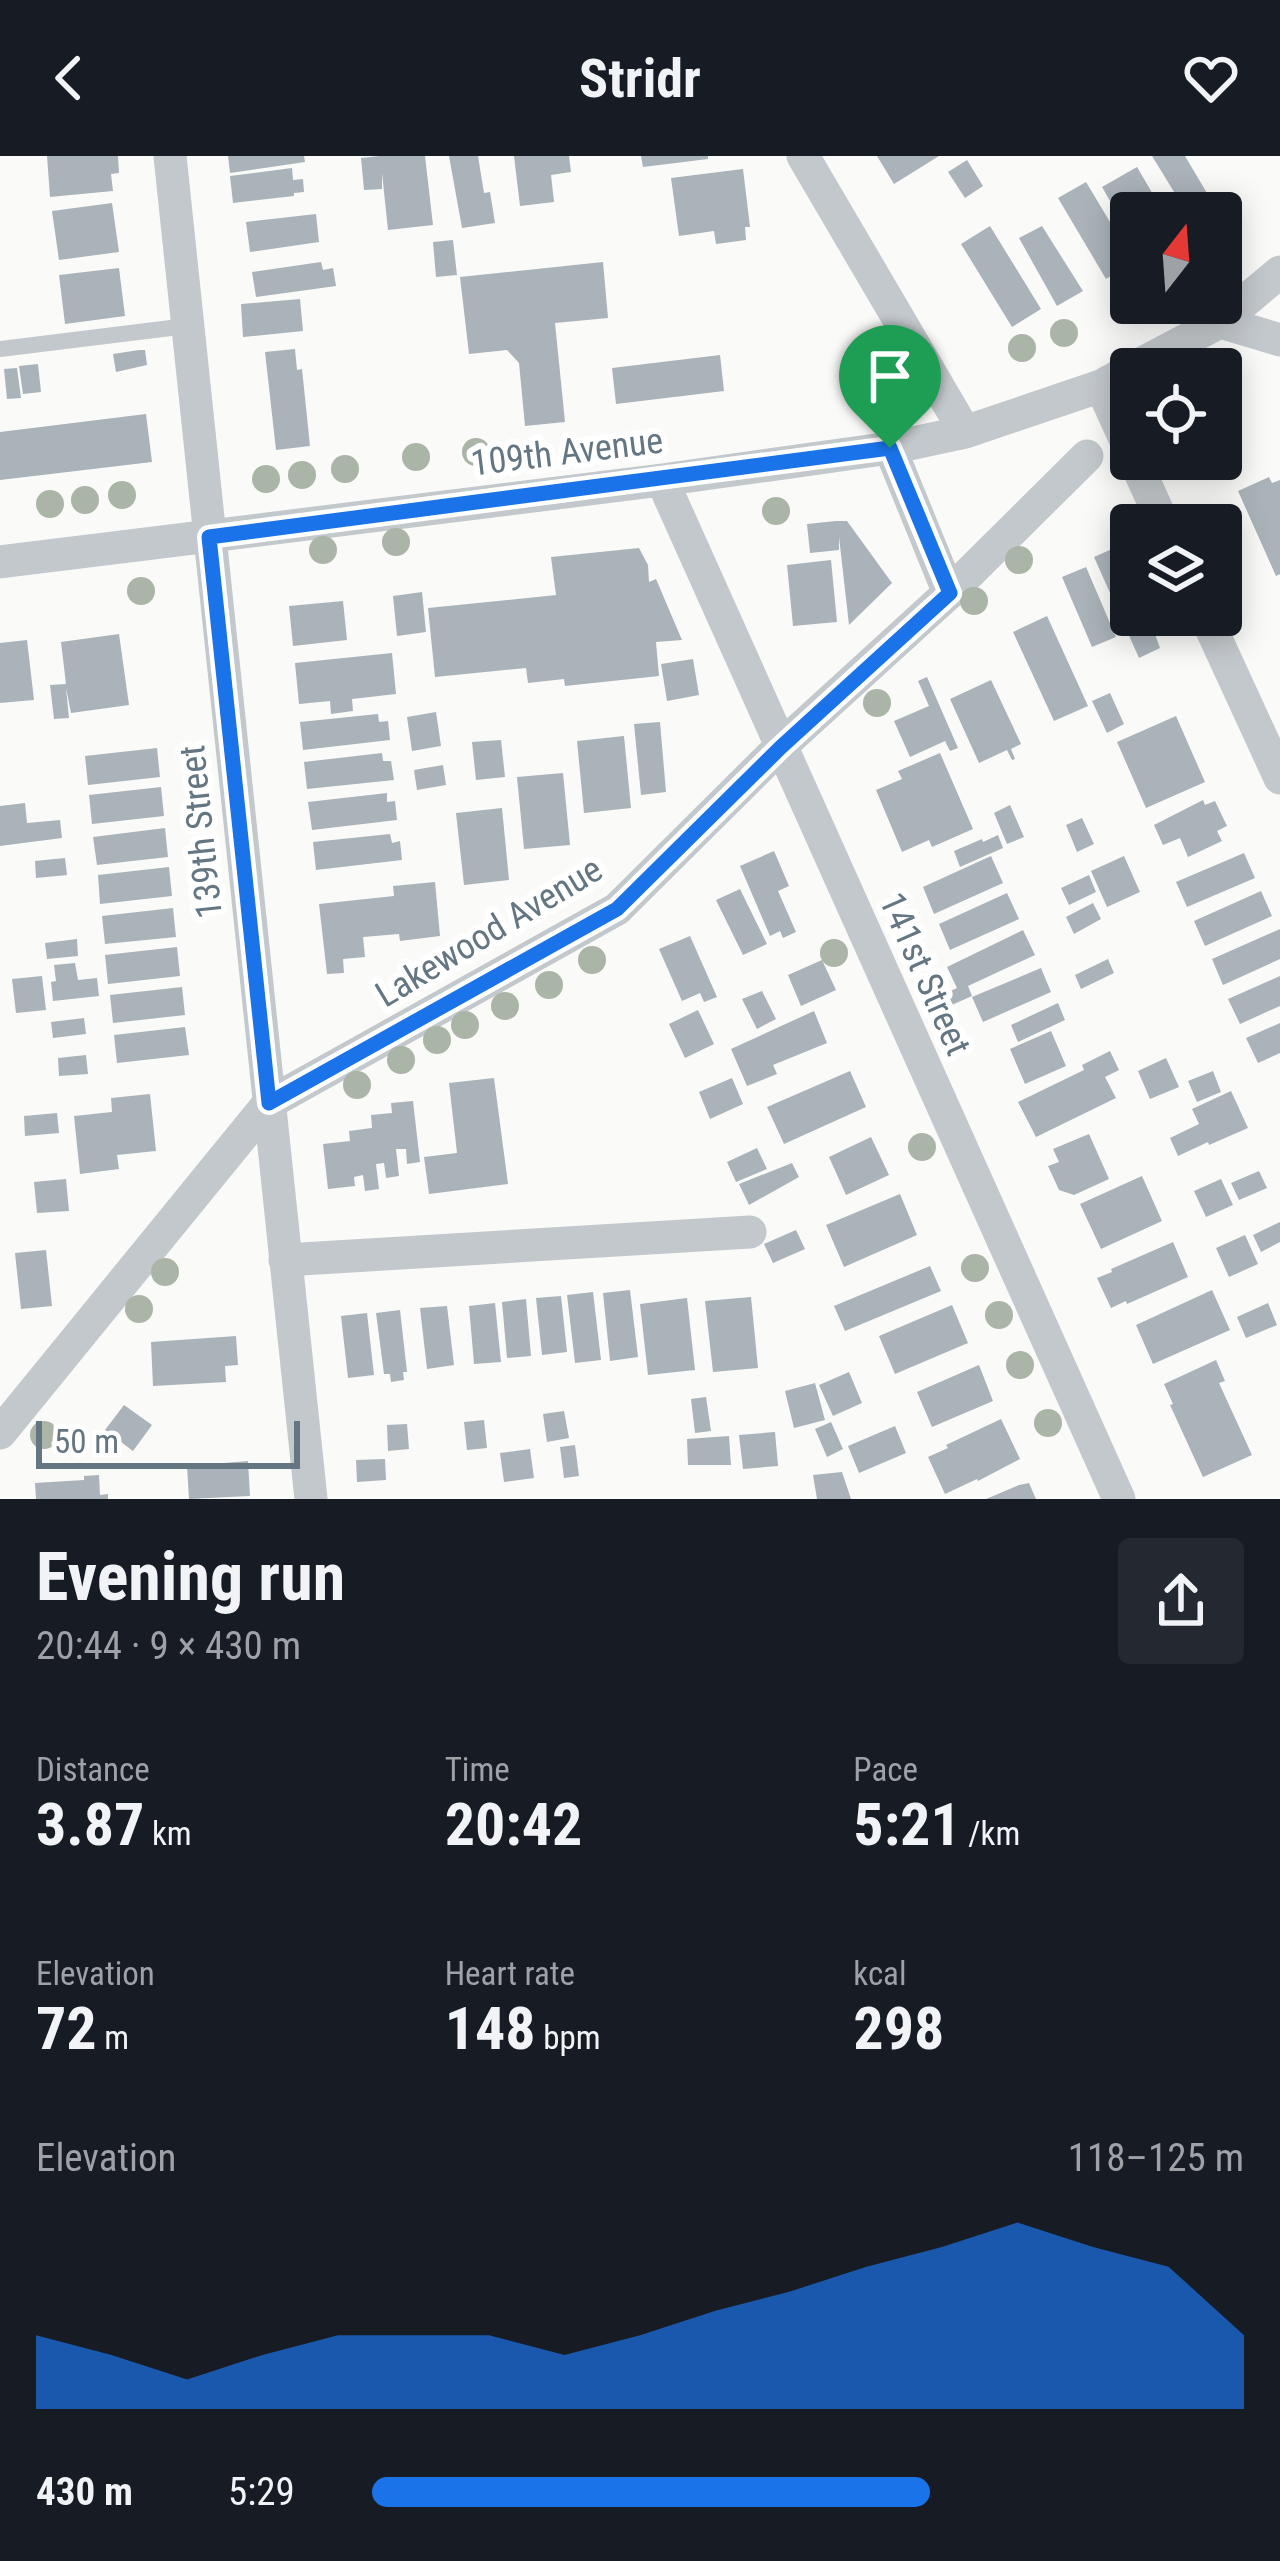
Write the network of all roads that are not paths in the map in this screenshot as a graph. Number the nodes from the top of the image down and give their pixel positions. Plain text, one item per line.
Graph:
1 (170, 156) edge
2 (802, 156) edge
3 (1280, 272) edge
4 (1242, 304) edge
5 (1216, 324) edge
6 (1227, 324) edge
7 (188, 326) junction
8 (1280, 340) edge
9 (1171, 348) edge
10 (0, 349) edge
11 (1110, 381) edge
12 (1100, 386) junction
13 (1110, 408) edge
14 (965, 432) junction
15 (890, 448) junction
16 (1088, 456) dead end
17 (662, 480) junction
18 (209, 537) junction
19 (0, 562) edge
20 (950, 593) junction
21 (1215, 636) edge
22 (781, 747) junction
23 (1280, 778) edge
24 (269, 1103) junction
25 (750, 1232) dead end
26 (285, 1260) junction
27 (0, 1433) edge
28 (311, 1499) edge
29 (1119, 1499) edge

1 - 7 street, 139th Street
2 - 14 street
3 - 4 street
5 - 9 street, 109th Avenue
6 - 8 street
7 - 10 lane
7 - 18 street, 139th Street
11 - 12 street, 109th Avenue
12 - 13 street
12 - 14 street, 109th Avenue
14 - 15 street, 109th Avenue
15 - 17 street, 109th Avenue
15 - 20 street
16 - 20 street, Lakewood Avenue
17 - 18 street, 109th Avenue
17 - 22 street, 141st Street
18 - 19 street, 109th Avenue
18 - 24 street, 139th Street
20 - 22 street, Lakewood Avenue
21 - 23 street
22 - 24 street, Lakewood Avenue
22 - 29 street, 141st Street
24 - 26 street, 139th Street
24 - 27 street, Lakewood Avenue
25 - 26 street
26 - 28 street, 139th Street

